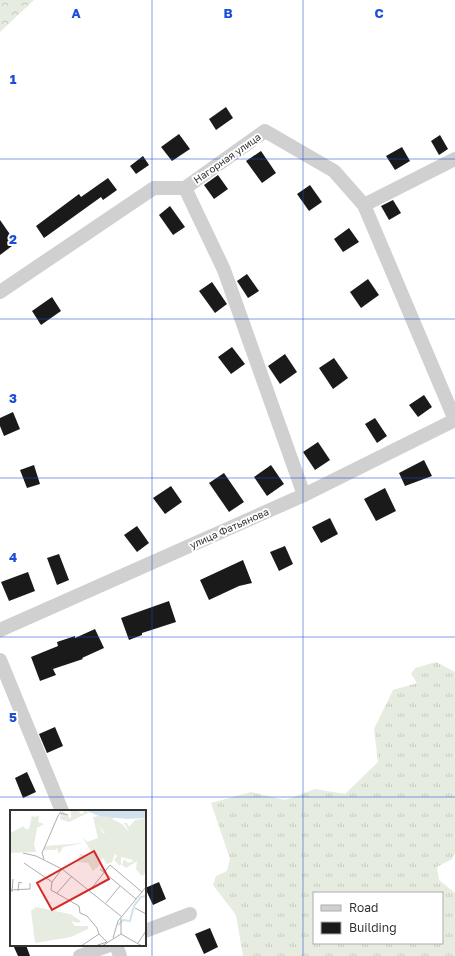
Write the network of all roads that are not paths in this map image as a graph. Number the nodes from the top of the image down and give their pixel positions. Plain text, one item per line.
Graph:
1 (455, 159) edge
2 (185, 188) junction
3 (364, 205) junction
4 (0, 292) edge
5 (455, 420) edge
6 (304, 495) junction
7 (0, 630) edge
8 (0, 660) edge
9 (62, 810) edge
10 (190, 914) dead end
11 (146, 931) edge
12 (107, 946) edge
13 (116, 946) edge
14 (80, 956) edge
15 (120, 956) edge

1 - 3 street
2 - 3 street, Нагорная улица
2 - 4 street, Нагорная улица
2 - 6 street
3 - 5 street
5 - 6 street, улица Фатьянова
6 - 7 street, улица Фатьянова
8 - 9 street
10 - 11 street
12 - 14 street
13 - 15 street

